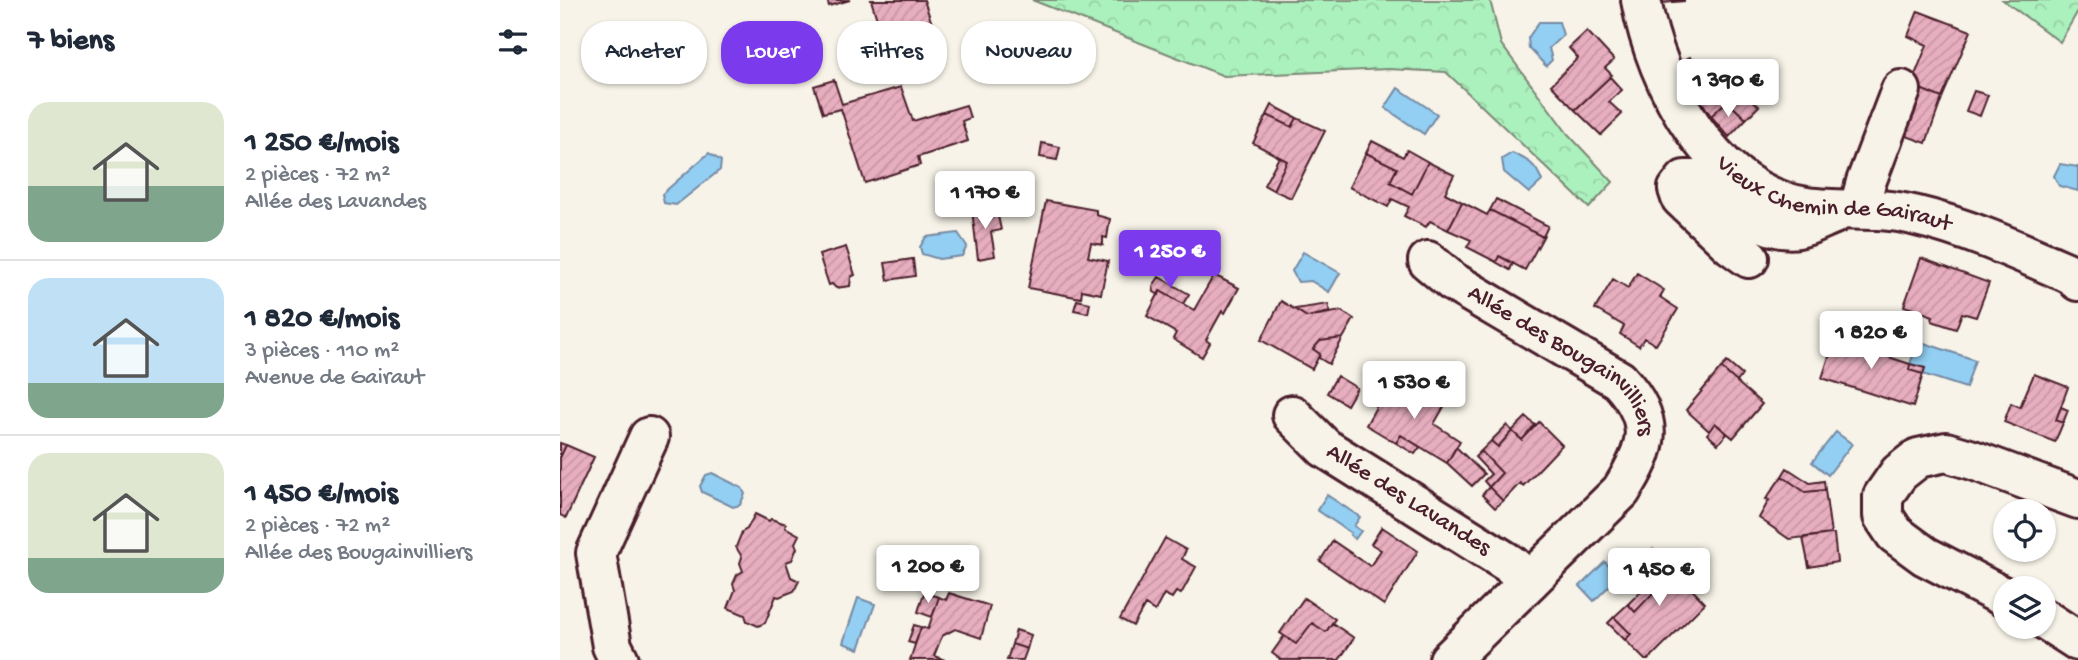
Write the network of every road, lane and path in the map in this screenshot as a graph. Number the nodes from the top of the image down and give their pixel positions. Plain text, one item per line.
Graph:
1 (1641, 0) edge
2 (1901, 90) dead end
3 (1851, 209) junction
4 (1749, 258) dead end
5 (1428, 261) dead end
6 (2078, 281) edge
7 (1292, 415) dead end
8 (649, 437) dead end
9 (2078, 499) edge
10 (1529, 581) junction
11 (1993, 591) edge
12 (2056, 627) edge
13 (2078, 641) edge
14 (619, 660) edge
15 (1450, 660) edge

1 - 3 street, Vieux Chemin de Gairaut
2 - 3 street
3 - 4 street
3 - 6 street, Vieux Chemin de Gairaut
5 - 10 street, Allée des Bougainvilliers
7 - 10 street, Allée des Lavandes
8 - 14 street
9 - 11 street
10 - 15 street, Allée des Bougainvilliers
12 - 13 street

